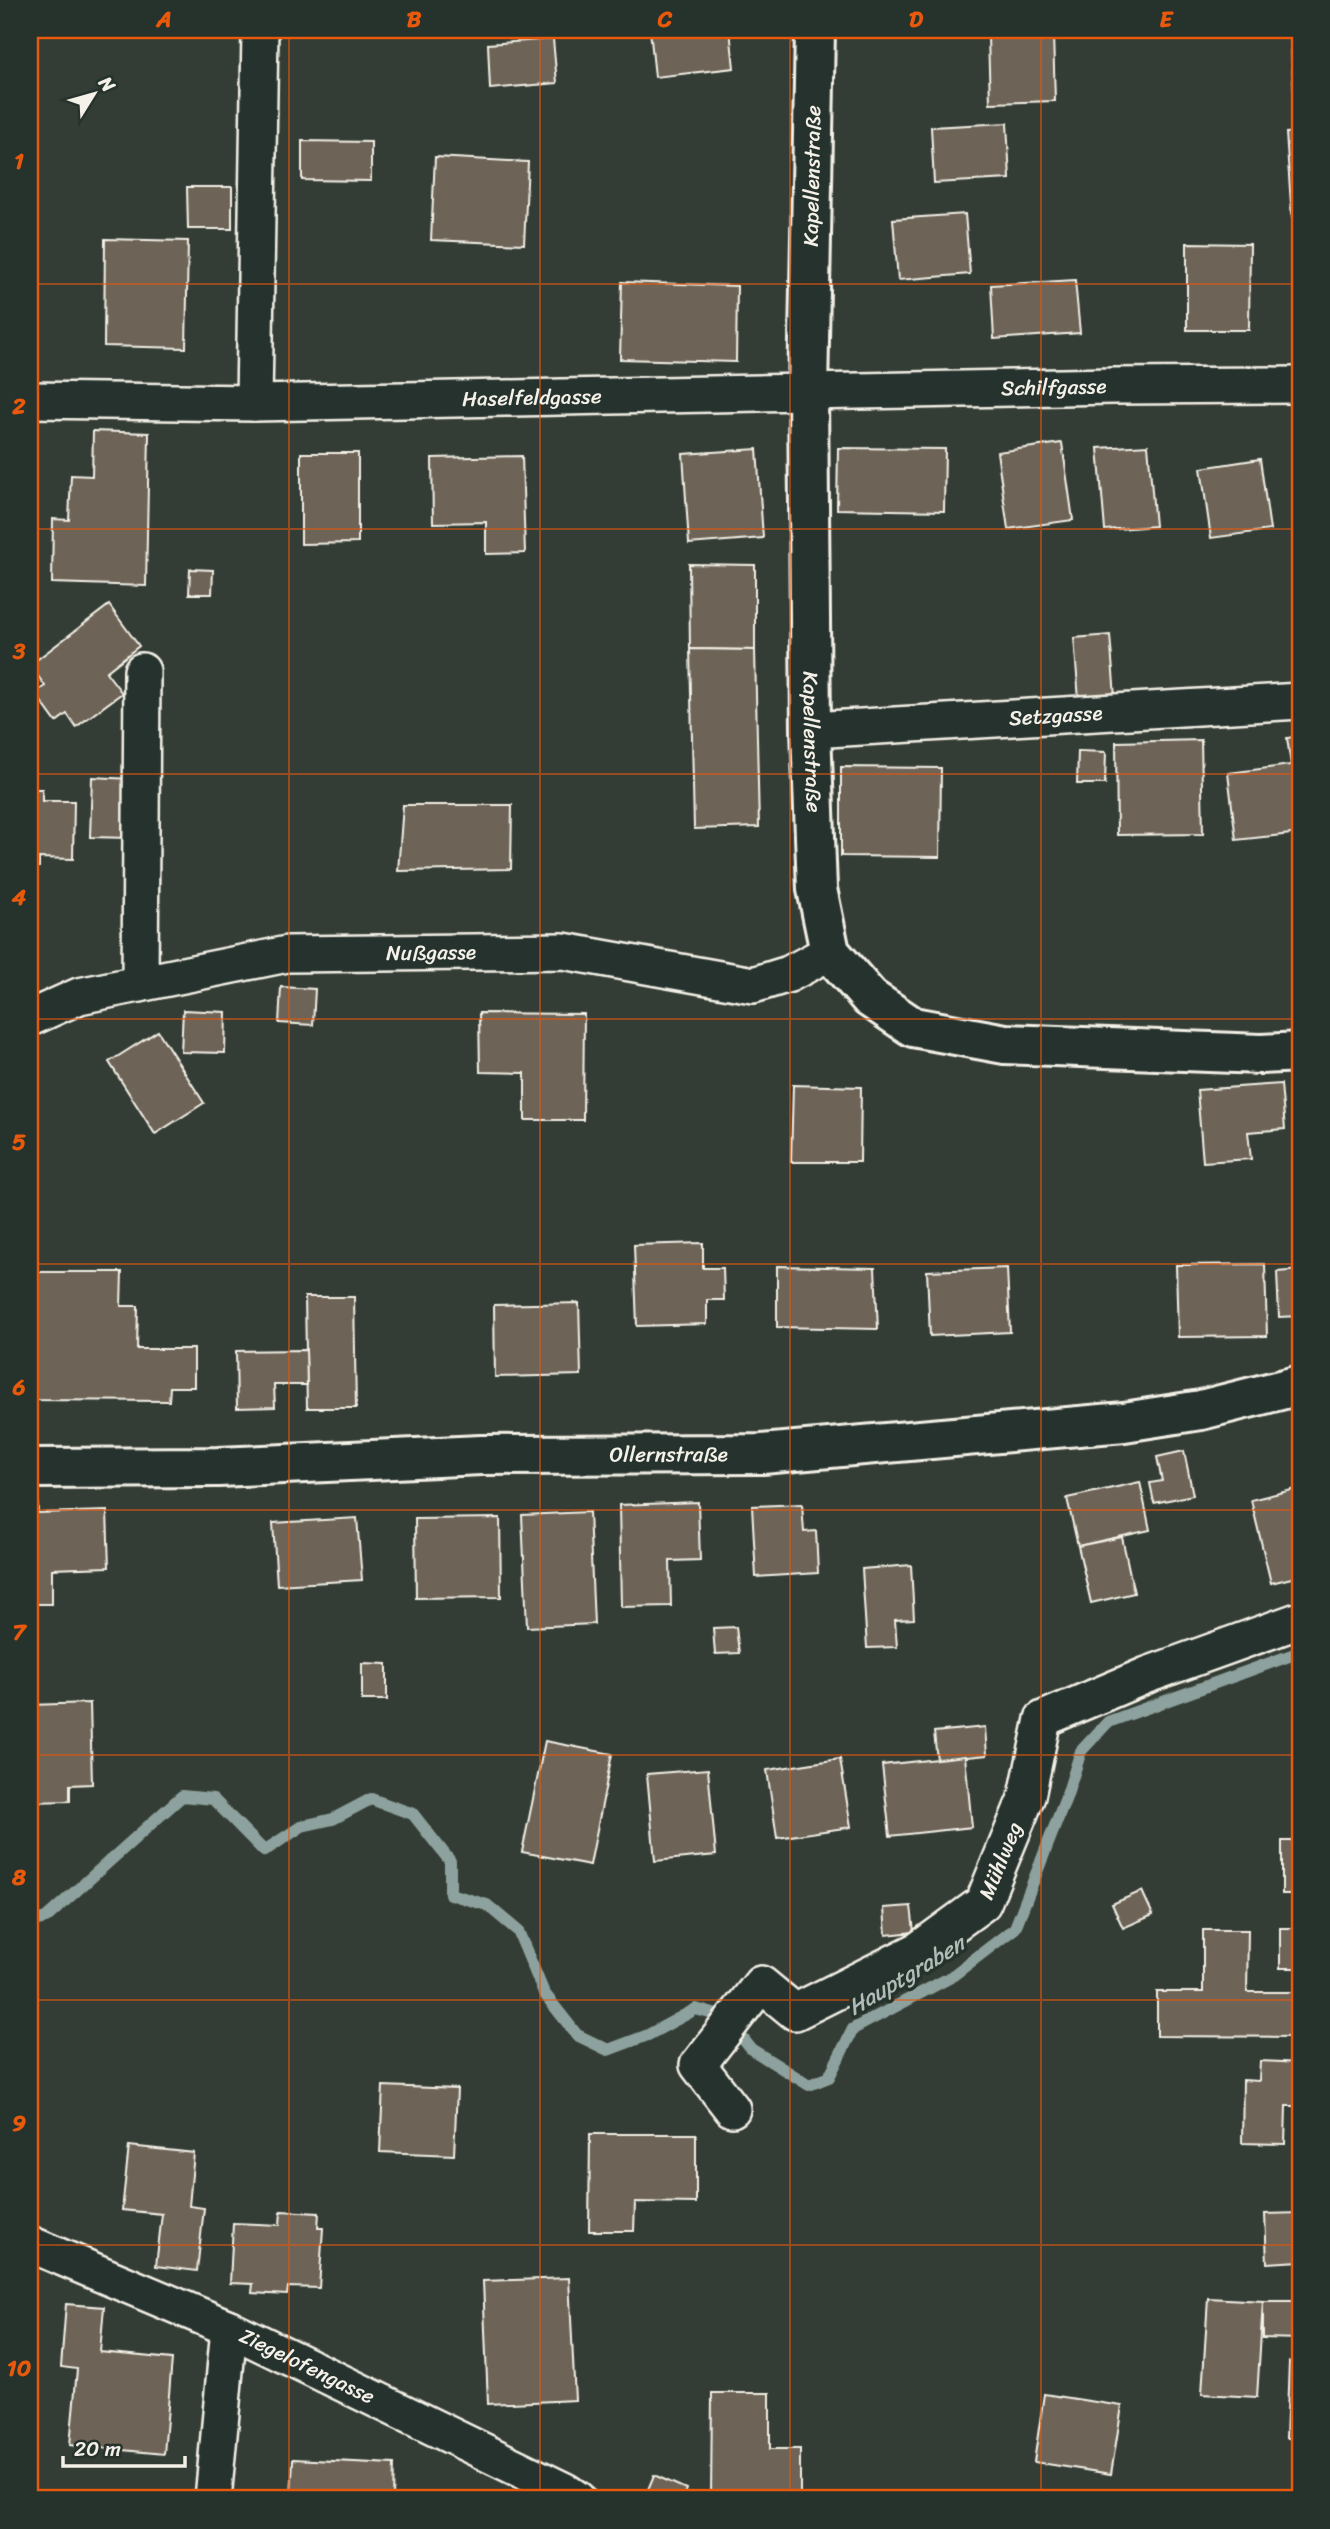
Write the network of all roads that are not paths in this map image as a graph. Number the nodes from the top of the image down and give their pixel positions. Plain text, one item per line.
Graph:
1 (260, 30) edge
2 (815, 30) edge
3 (1300, 385) edge
4 (808, 392) junction
5 (30, 400) edge
6 (254, 403) junction
7 (142, 671) dead end
8 (1300, 701) edge
9 (811, 730) junction
10 (830, 952) junction
11 (140, 984) junction
12 (30, 1018) edge
13 (1300, 1052) edge
14 (1300, 1385) edge
15 (30, 1468) edge
16 (1300, 1620) edge
17 (732, 2109) dead end
18 (30, 2244) edge
19 (229, 2328) junction
20 (569, 2496) edge
21 (213, 2499) edge

1 - 6 street
2 - 4 street, Kapellenstraße
3 - 4 street, Schilfgasse
4 - 6 street, Haselfeldgasse
4 - 9 street, Kapellenstraße
5 - 6 street, Haselfeldgasse
7 - 11 street
8 - 9 street, Setzgasse
9 - 10 street, Kapellenstraße
10 - 11 street, Nußgasse
10 - 13 street, Kapellenstraße
11 - 12 street, Nußgasse
14 - 15 street, Ollernstraße
16 - 17 street, Mühlweg
18 - 19 street, Ziegelofengasse
19 - 20 street, Ziegelofengasse
19 - 21 street

